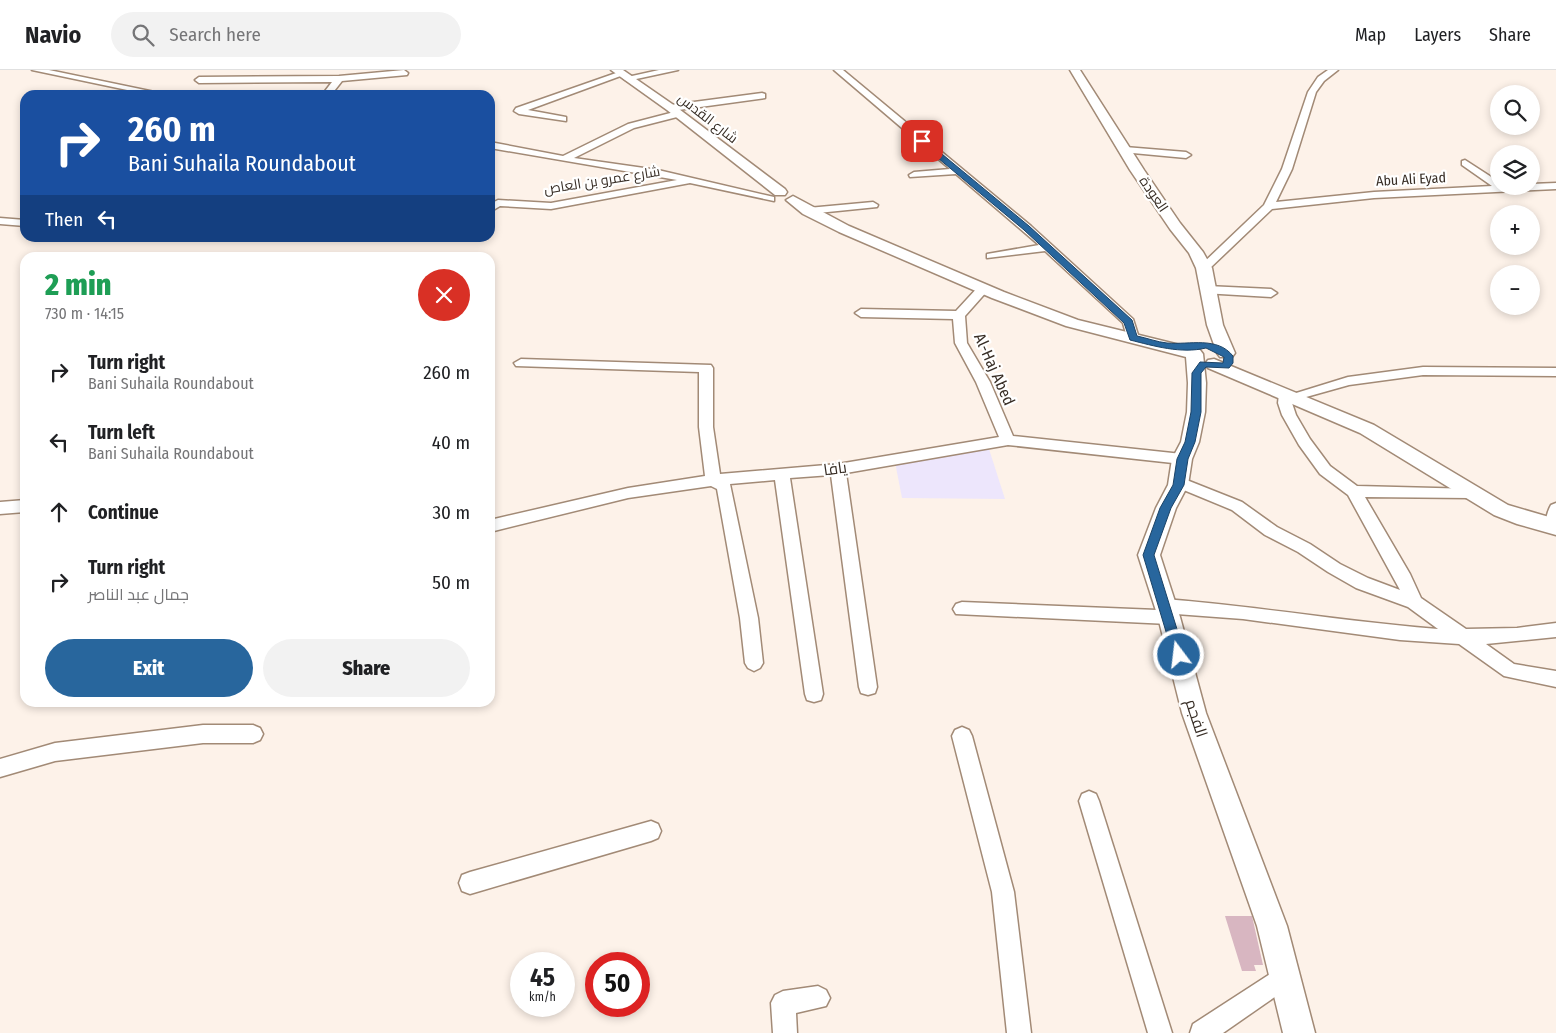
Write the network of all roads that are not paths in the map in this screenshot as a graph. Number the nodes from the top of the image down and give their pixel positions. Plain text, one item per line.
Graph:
1 (36, 70) edge
2 (674, 70) edge
3 (838, 70) edge
4 (1075, 70) edge
5 (1334, 70) edge
6 (404, 73) dead end
7 (622, 74) edge
8 (339, 79) junction
9 (199, 80) dead end
10 (140, 90) edge
11 (330, 90) edge
12 (762, 96) dead end
13 (674, 111) junction
14 (563, 119) dead end
15 (495, 146) edge
16 (1125, 150) junction
17 (1186, 155) dead end
18 (564, 159) junction
19 (1465, 163) dead end
20 (957, 171) junction
21 (914, 175) dead end
22 (1490, 180) edge
23 (690, 181) junction
24 (1556, 186) edge
25 (1540, 187) edge
26 (1490, 189) edge
27 (782, 199) junction
28 (495, 205) edge
29 (873, 205) dead end
30 (1269, 206) junction
31 (808, 211) junction
32 (0, 221) edge
33 (20, 222) edge
34 (1047, 247) junction
35 (991, 256) dead end
36 (1204, 268) junction
37 (1207, 290) junction
38 (988, 292) junction
39 (1271, 293) dead end
40 (861, 313) dead end
41 (959, 315) junction
42 (1215, 325) junction
43 (1133, 338) junction
44 (1208, 357) junction
45 (521, 363) dead end
46 (1556, 372) edge
47 (1287, 393) junction
48 (1008, 440) junction
49 (838, 469) junction
50 (1181, 471) junction
51 (782, 474) junction
52 (713, 480) junction
53 (1354, 491) junction
54 (1470, 493) junction
55 (20, 506) edge
56 (0, 508) edge
57 (1555, 521) edge
58 (495, 525) edge
59 (1414, 602) junction
60 (962, 609) dead end
61 (1166, 612) junction
62 (1556, 630) edge
63 (1463, 636) junction
64 (754, 663) dead end
65 (1556, 679) edge
66 (868, 686) dead end
67 (814, 694) dead end
68 (253, 734) dead end
69 (962, 736) dead end
70 (0, 768) edge
71 (1089, 801) dead end
72 (651, 831) dead end
73 (470, 882) dead end
74 (1284, 977) junction
75 (818, 998) dead end
76 (785, 1033) edge
77 (1019, 1033) edge
78 (1160, 1033) edge
79 (1202, 1033) edge
80 (1299, 1033) edge

1 - 10 street
2 - 7 street
3 - 20 street
4 - 16 main road, العودة
5 - 30 street
6 - 8 street
7 - 13 main road, شارع القدس
7 - 14 street
8 - 9 street
8 - 11 street
12 - 13 street
13 - 18 street
13 - 27 main road, شارع القدس
15 - 18 street
16 - 17 street
16 - 36 main road, العودة
18 - 23 street
19 - 22 street
20 - 21 street
20 - 34 street
23 - 27 street
23 - 28 street, شارع عمرو بن العاص
24 - 25 street, Abu Ali Eyad
26 - 30 street, Abu Ali Eyad
27 - 31 main road
27 - 38 main road
29 - 31 street
30 - 36 street
31 - 38 main road
32 - 33 street
34 - 35 street
34 - 43 street
36 - 37 main road, العودة
37 - 39 street
37 - 42 main road, العودة
38 - 41 street
38 - 43 main road
40 - 41 street
41 - 48 street, Al-Haj Abed
42 - 44 main road, العودة
42 - 44 main road
43 - 44 main road
44 - 47 main road
44 - 50 main road, الفجم
45 - 52 street
46 - 47 street
47 - 53 street
47 - 54 main road
47 - 57 main road
48 - 49 street, يافا
48 - 50 street, يافا
49 - 51 street, يافا
49 - 66 street
50 - 59 street
50 - 61 main road, الفجم
51 - 52 street, يافا
51 - 67 street
52 - 58 street, يافا
52 - 64 street
53 - 54 street
53 - 59 street
54 - 57 main road
55 - 56 street
59 - 63 street
60 - 61 street
61 - 63 street
61 - 74 main road, الفجم
62 - 63 street
63 - 65 street
68 - 70 street
69 - 77 street
71 - 78 street
72 - 73 street
74 - 79 street
74 - 80 main road, الفجم
75 - 76 street

